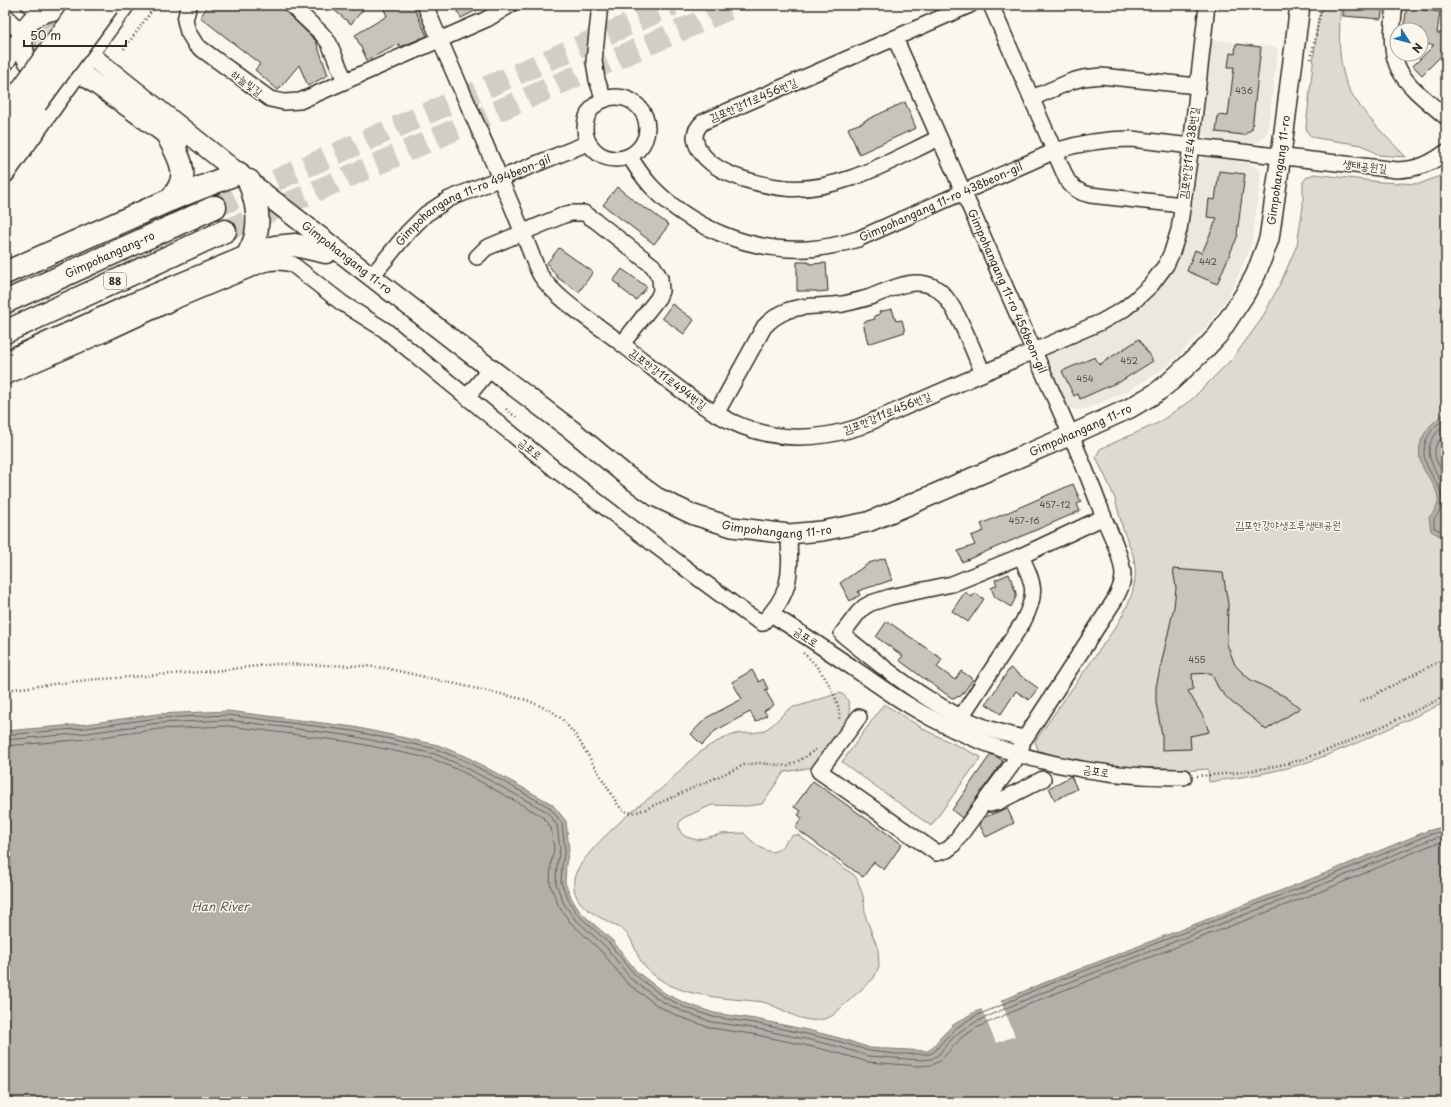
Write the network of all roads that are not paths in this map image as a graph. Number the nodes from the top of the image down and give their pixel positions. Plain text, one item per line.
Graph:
1 (83, 5) edge
2 (108, 5) edge
3 (127, 5) edge
4 (189, 5) edge
5 (291, 5) edge
6 (425, 5) edge
7 (510, 5) edge
8 (600, 5) edge
9 (970, 5) edge
10 (991, 5) edge
11 (1207, 5) edge
12 (1300, 5) edge
13 (1395, 5) edge
14 (42, 7) edge
15 (5, 15) edge
16 (23, 36) junction
17 (895, 38) junction
18 (440, 40) junction
19 (90, 55) junction
20 (5, 60) edge
21 (78, 71) junction
22 (345, 80) junction
23 (1197, 86) junction
24 (29, 97) junction
25 (1032, 98) junction
26 (604, 100) junction
27 (5, 114) edge
28 (1446, 117) edge
29 (166, 134) junction
30 (939, 138) junction
31 (588, 143) junction
32 (1191, 146) junction
33 (5, 149) edge
34 (1055, 152) junction
35 (1446, 152) edge
36 (1281, 156) junction
37 (630, 157) junction
38 (5, 173) edge
39 (500, 178) junction
40 (242, 182) junction
41 (963, 192) junction
42 (172, 199) junction
43 (1183, 205) junction
44 (215, 207) tunnel mouth
45 (225, 231) tunnel mouth
46 (523, 232) junction
47 (326, 252) junction
48 (247, 257) junction
49 (477, 257) dead end
50 (5, 274) edge
51 (372, 276) junction
52 (5, 302) edge
53 (5, 332) edge
54 (622, 344) junction
55 (1035, 351) junction
56 (5, 363) edge
57 (983, 373) junction
58 (486, 374) junction
59 (5, 377) edge
60 (468, 397) junction
61 (716, 414) junction
62 (1071, 435) junction
63 (605, 459) junction
64 (1104, 517) junction
65 (789, 534) junction
66 (1021, 556) junction
67 (771, 614) junction
68 (859, 717) dead end
69 (961, 717) junction
70 (1024, 738) junction
71 (1018, 754) junction
72 (1184, 777) road end
73 (1043, 779) dead end
74 (985, 801) junction

1 - 24 highway, bridge
2 - 24 highway, bridge
3 - 19 street
4 - 22 street, 하늘빛길
5 - 22 street
6 - 18 street
7 - 18 street, 하늘빛길
8 - 26 street
9 - 17 street
10 - 25 street, 김포한강11로438번길
11 - 23 street, 김포한강11로438번길
12 - 36 main road, Gimpohangang 11-ro
13 - 28 street
14 - 16 main road
14 - 19 main road
15 - 16 street
16 - 20 main road
16 - 21 main road
17 - 30 street, Gimpohangang 11-ro 456beon-gil
17 - 30 street, 김포한강11로456번길
18 - 22 street, 하늘빛길
18 - 39 street
19 - 21 main road
19 - 40 main road, Gimpohangang 11-ro
21 - 29 main road, Gimpohangang 11-ro
21 - 38 main road
23 - 25 street
23 - 32 street, 김포한강11로438번길
24 - 27 highway
24 - 33 highway
25 - 34 street, 김포한강11로438번길
26 - 31 street
26 - 37 street
29 - 40 main road, Gimpohangang 11-ro
29 - 42 highway
30 - 41 street, Gimpohangang 11-ro 456beon-gil
31 - 37 street
31 - 39 street, Gimpohangang 11-ro 494beon-gil
32 - 34 street, Gimpohangang 11-ro 438beon-gil
32 - 36 street, Gimpohangang 11-ro 438beon-gil
32 - 43 street, 김포한강11로438번길
34 - 41 street, Gimpohangang 11-ro 438beon-gil
34 - 43 street, 김포한강11로438번길
35 - 36 street, 생태공원길
36 - 62 main road, Gimpohangang 11-ro
37 - 41 street, Gimpohangang 11-ro 438beon-gil
39 - 46 street, 김포한강11로494번길
39 - 51 street, Gimpohangang 11-ro 494beon-gil
40 - 42 highway
40 - 47 main road, Gimpohangang 11-ro
40 - 48 highway
40 - 51 main road, Gimpohangang 11-ro
41 - 55 street, Gimpohangang 11-ro 456beon-gil
42 - 50 highway
43 - 55 street, 김포한강11로456번길
44 - 52 highway, Gimpohangang-ro / 88
45 - 53 highway, 88
46 - 49 street, 김포한강11로494번길
46 - 54 street, 김포한강11로494번길
46 - 54 street, 김포한강11로494번길
47 - 48 highway
47 - 58 main road, Gimpohangang 11-ro
48 - 56 highway
51 - 63 main road, Gimpohangang 11-ro
54 - 61 street, 김포한강11로494번길
55 - 57 street, 김포한강11로456번길
55 - 62 street, Gimpohangang 11-ro 456beon-gil
57 - 61 street, 김포한강11로456번길
57 - 61 street
58 - 60 street
58 - 63 main road, Gimpohangang 11-ro
59 - 60 street, 금포로
60 - 67 street, 금포로
62 - 64 street, Gimpohangang 11-ro 456beon-gil
62 - 65 main road, Gimpohangang 11-ro
63 - 65 main road, Gimpohangang 11-ro
64 - 66 street
64 - 70 street, Gimpohangang 11-ro 456beon-gil
65 - 67 street
66 - 69 street
66 - 69 street
67 - 71 street, 금포로
68 - 74 street, Gimpohangang 11-ro 456beon-gil
69 - 70 street
70 - 71 street, Gimpohangang 11-ro 456beon-gil
71 - 72 street, 금포로
71 - 74 street, Gimpohangang 11-ro 456beon-gil
73 - 74 street

